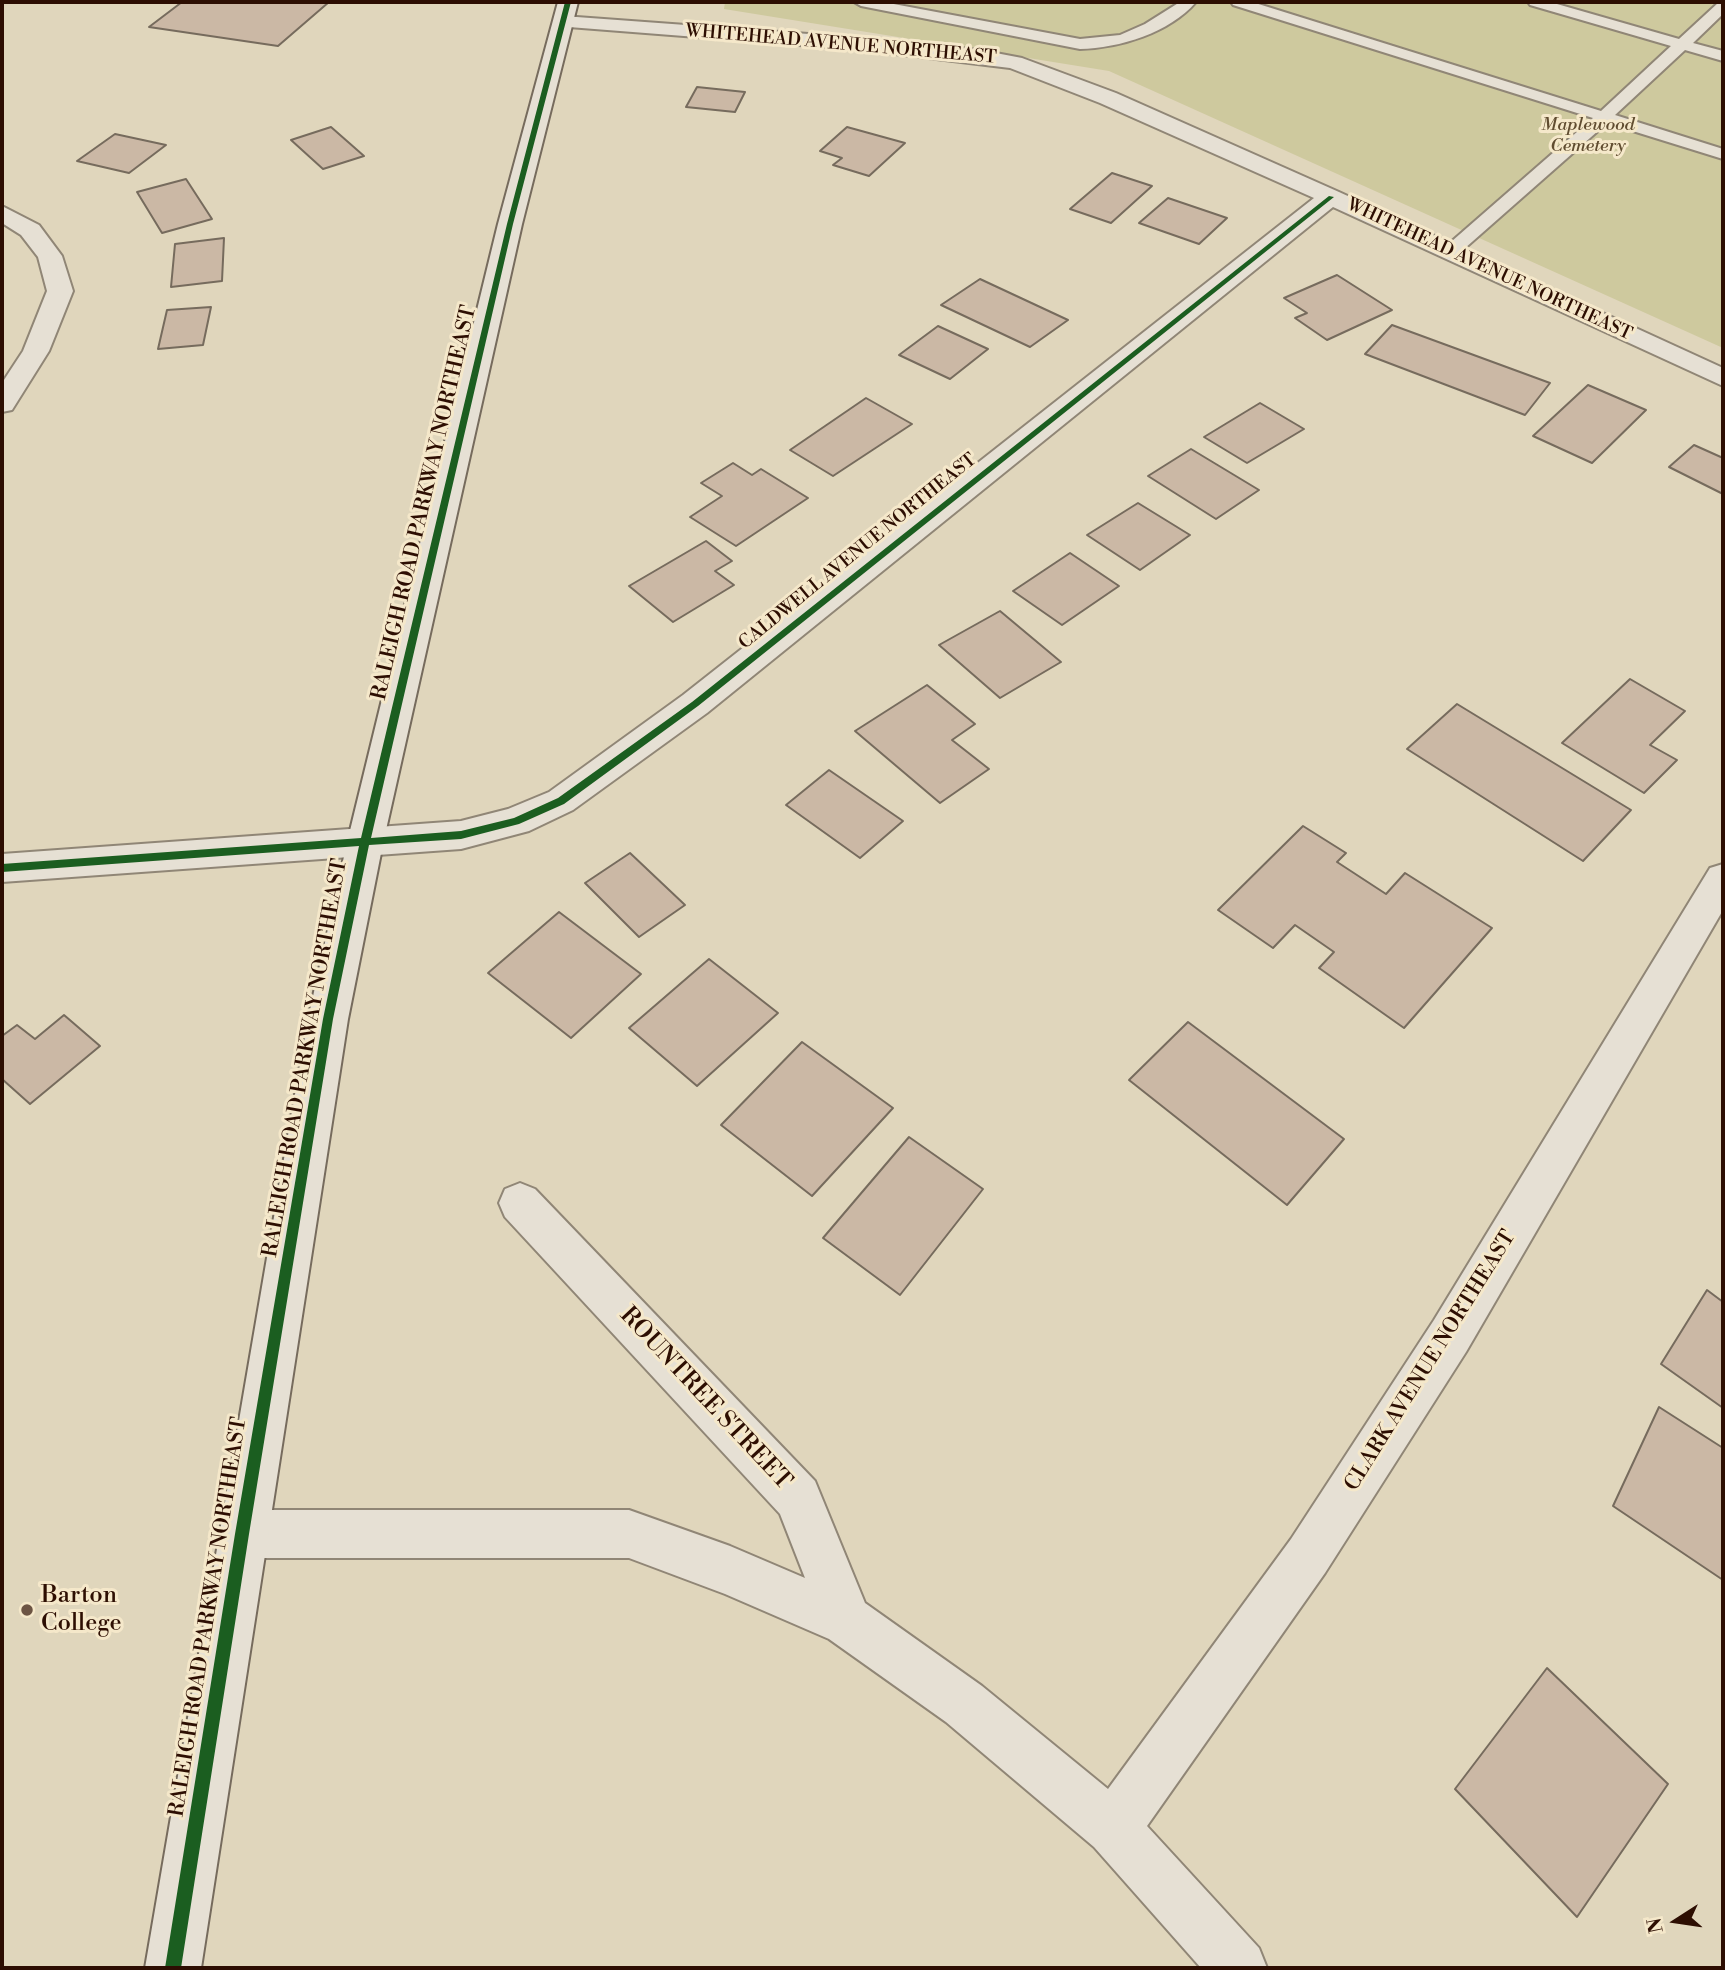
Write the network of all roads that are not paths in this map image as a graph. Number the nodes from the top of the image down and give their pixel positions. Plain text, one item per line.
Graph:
1 (860, 2) edge
2 (1189, 2) edge
3 (1238, 2) edge
4 (1535, 2) edge
5 (900, 5) edge
6 (1723, 6) edge
7 (565, 12) edge
8 (1682, 44) junction
9 (1723, 56) edge
10 (1604, 117) junction
11 (1723, 155) edge
12 (1331, 197) junction
13 (2, 213) edge
14 (1450, 252) junction
15 (1723, 379) edge
16 (2, 404) edge
17 (365, 844) junction
18 (2, 868) edge
19 (1723, 878) edge
20 (520, 1203) dead end
21 (242, 1534) junction
22 (847, 1621) junction
23 (1114, 1828) junction
24 (173, 1968) edge
25 (1239, 1968) edge

1 - 5 lane
2 - 5 lane
3 - 10 lane
4 - 8 lane
6 - 8 lane
7 - 12 street, WHITEHEAD AVENUE NORTHEAST
7 - 17 street, RALEIGH ROAD PARKWAY NORTHEAST
8 - 9 lane
8 - 10 lane
10 - 11 lane
10 - 14 lane
12 - 14 street, WHITEHEAD AVENUE NORTHEAST
12 - 17 street, CALDWELL AVENUE NORTHEAST
13 - 16 street
14 - 15 street, WHITEHEAD AVENUE NORTHEAST
17 - 18 street, CALDWELL AVENUE NORTHEAST
17 - 21 street, RALEIGH ROAD PARKWAY NORTHEAST
19 - 23 street, CLARK AVENUE NORTHEAST
20 - 22 street, ROUNTREE STREET
21 - 22 street
21 - 24 street, RALEIGH ROAD PARKWAY NORTHEAST
22 - 23 street
23 - 25 street

